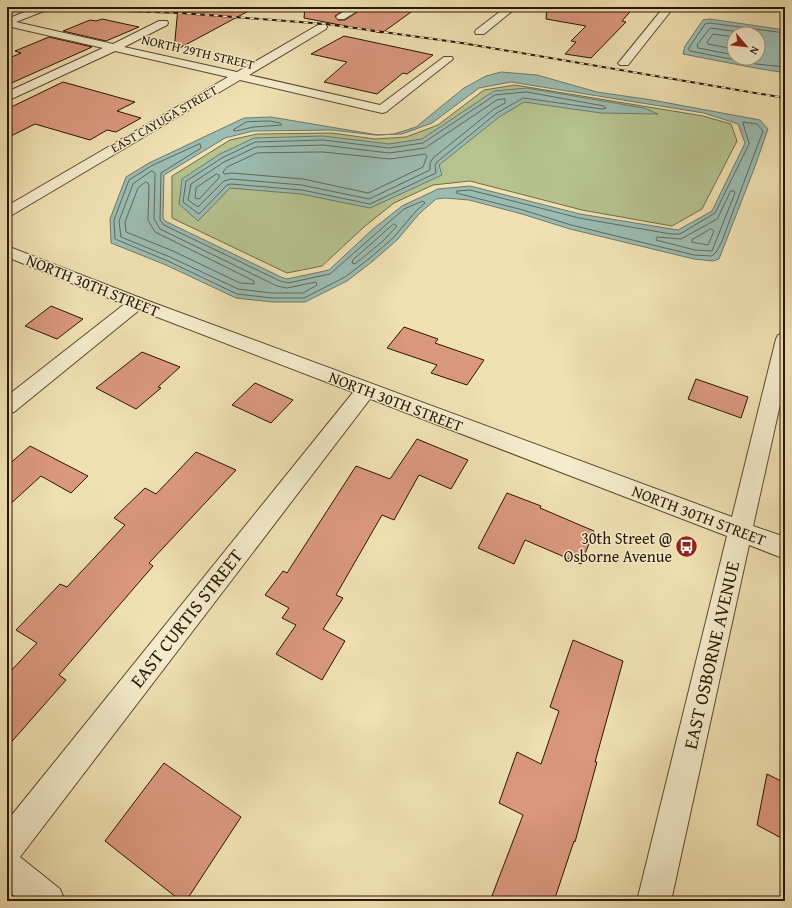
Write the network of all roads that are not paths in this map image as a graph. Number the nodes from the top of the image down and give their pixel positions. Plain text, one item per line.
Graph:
1 (46, 7) edge
2 (359, 7) edge
3 (512, 7) edge
4 (670, 7) edge
5 (341, 17) dead end
6 (7, 22) edge
7 (163, 23) dead end
8 (322, 27) dead end
9 (480, 32) dead end
10 (116, 48) junction
11 (448, 59) dead end
12 (624, 64) dead end
13 (238, 76) junction
14 (7, 97) edge
15 (7, 212) edge
16 (7, 251) edge
17 (137, 303) junction
18 (785, 339) edge
19 (366, 390) junction
20 (7, 407) edge
21 (740, 531) junction
22 (785, 548) edge
23 (7, 847) edge
24 (7, 868) edge
25 (48, 901) edge
26 (654, 901) edge

1 - 6 street
2 - 5 street
3 - 9 street
4 - 12 street
6 - 10 street, NORTH 29TH STREET
7 - 10 street
8 - 13 street, EAST CAYUGA STREET
10 - 13 street, NORTH 29TH STREET
10 - 14 street
11 - 13 street, NORTH 29TH STREET
13 - 15 street, EAST CAYUGA STREET
16 - 17 street, NORTH 30TH STREET
17 - 19 street, NORTH 30TH STREET
17 - 20 street
18 - 21 street, EAST OSBORNE AVENUE
19 - 21 street, NORTH 30TH STREET
19 - 23 street, EAST CURTIS STREET
21 - 22 street, NORTH 30TH STREET
21 - 26 street, EAST OSBORNE AVENUE
24 - 25 street

